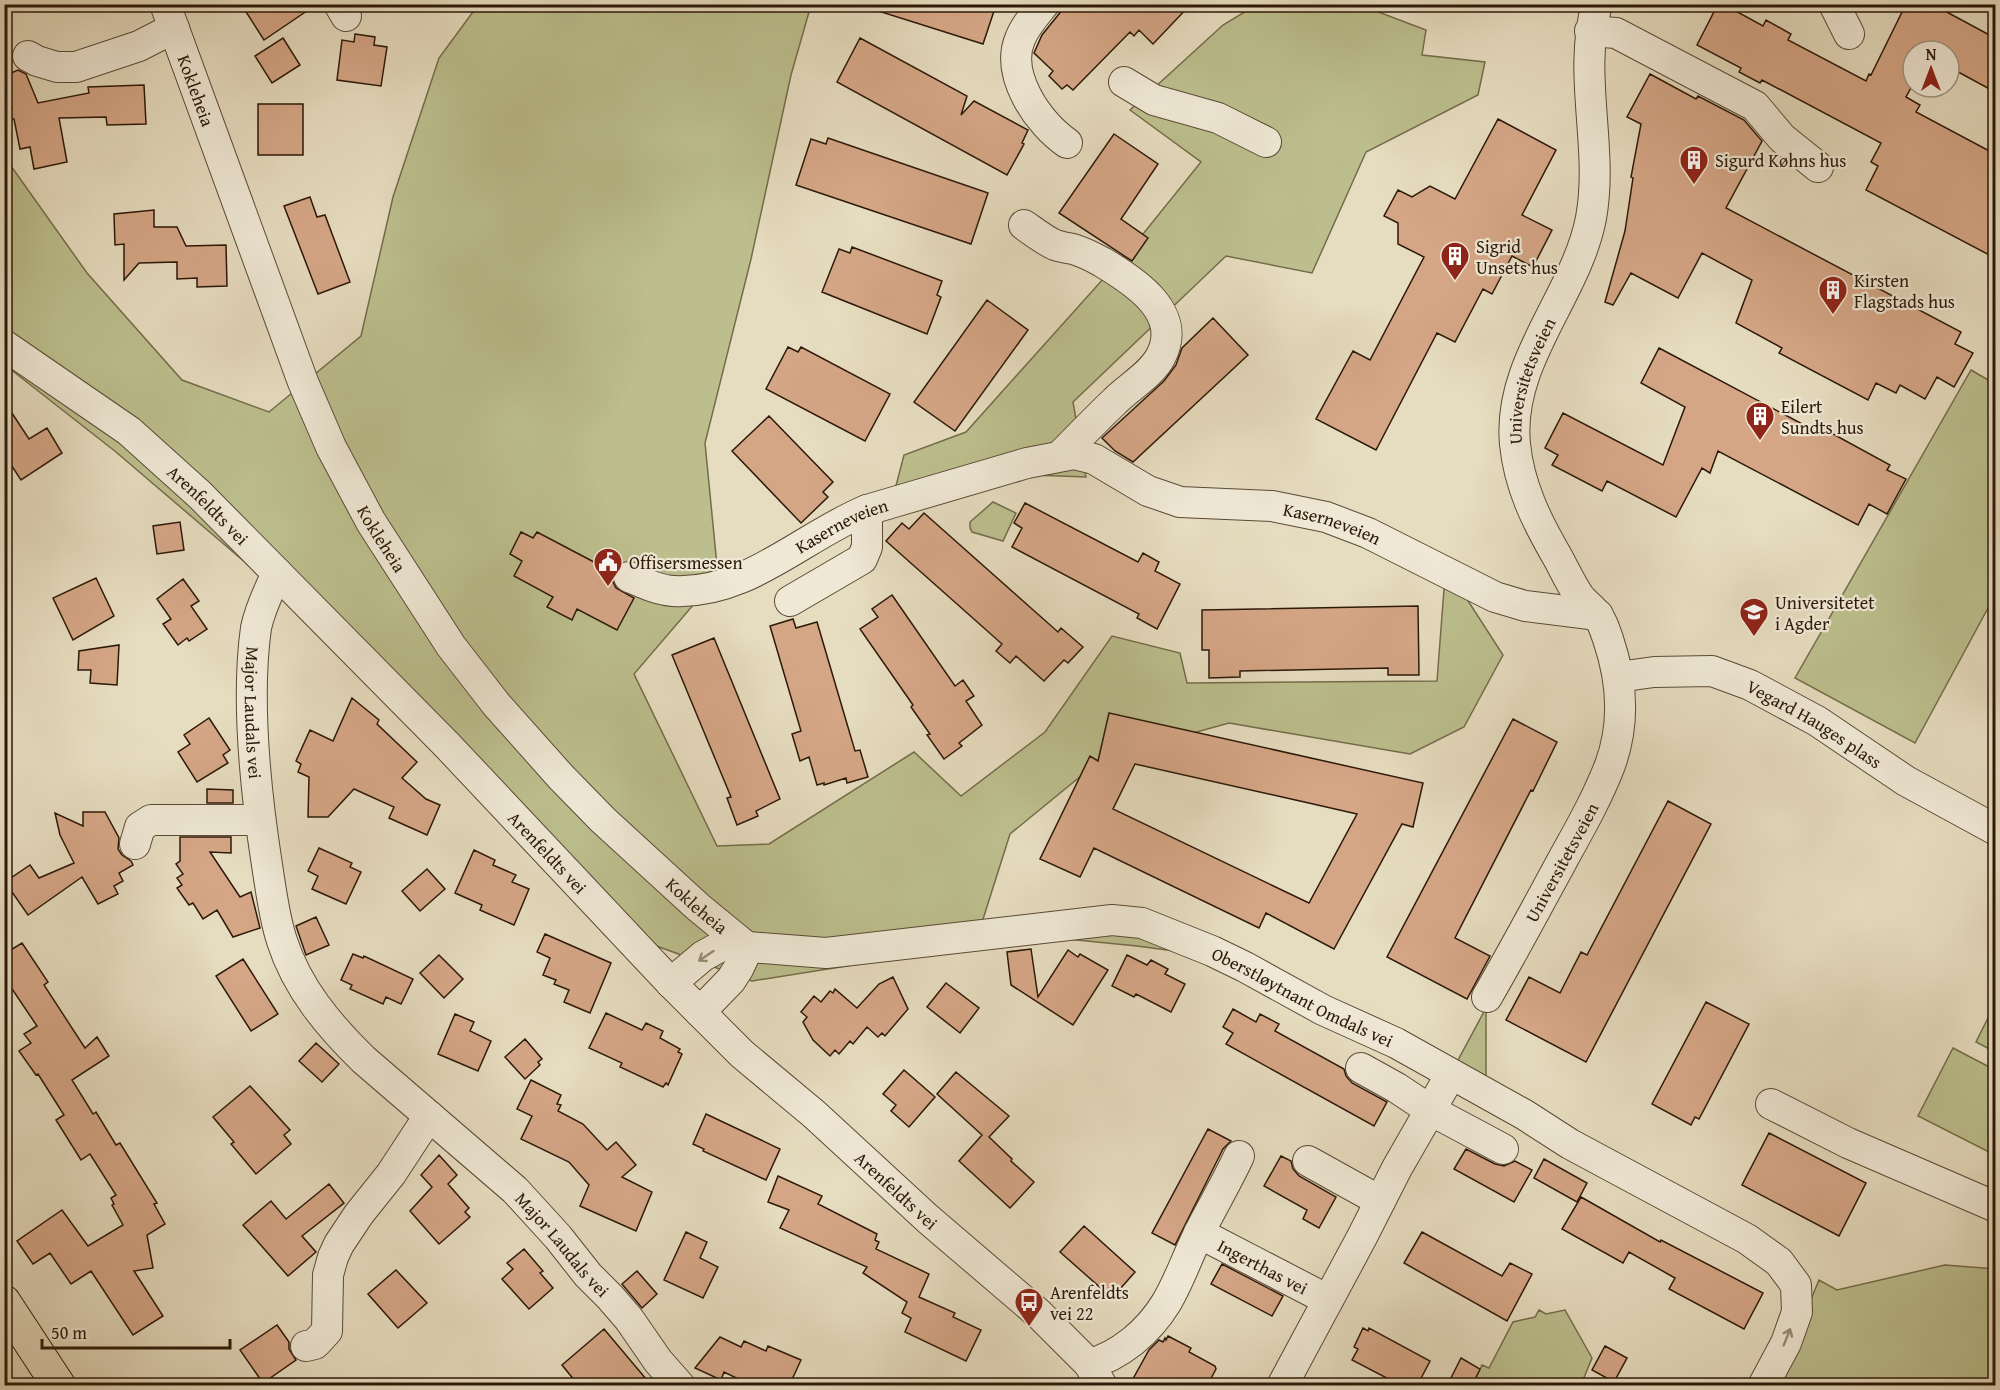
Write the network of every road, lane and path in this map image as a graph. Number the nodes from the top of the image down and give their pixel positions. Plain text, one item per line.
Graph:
1 (1044, 4) edge
2 (1834, 4) edge
3 (170, 16) edge
4 (1594, 18) edge
5 (1849, 34) dead end
6 (28, 56) dead end
7 (1124, 82) dead end
8 (1266, 142) dead end
9 (1067, 143) dead end
10 (1818, 167) dead end
11 (1024, 225) dead end
12 (4, 345) edge
13 (1060, 456) junction
14 (867, 510) junction
15 (277, 573) junction
16 (629, 577) dead end
17 (790, 601) dead end
18 (1598, 615) junction
19 (1618, 677) junction
20 (260, 820) junction
21 (1995, 830) edge
22 (135, 844) dead end
23 (748, 948) junction
24 (671, 983) junction
25 (1487, 997) dead end
26 (700, 1012) junction
27 (1361, 1068) dead end
28 (1451, 1074) junction
29 (1771, 1104) dead end
30 (1430, 1110) junction
31 (429, 1116) junction
32 (1503, 1149) dead end
33 (1239, 1156) dead end
34 (1308, 1161) dead end
35 (1380, 1201) junction
36 (1995, 1207) edge
37 (1199, 1233) junction
38 (1328, 1300) junction
39 (4, 1302) edge
40 (306, 1346) dead end
41 (1095, 1375) edge
42 (59, 1386) edge
43 (680, 1386) edge
44 (1282, 1386) edge
45 (1763, 1386) edge

1 - 9 street
2 - 5 street
3 - 6 street, Kokleheia
3 - 23 street, Kokleheia
4 - 10 street
4 - 18 street, Universitetsveien
7 - 8 street
11 - 13 street
12 - 15 street, Arenfeldts vei
13 - 14 street, Kaserneveien
13 - 18 street, Kaserneveien
14 - 16 street, Kaserneveien
14 - 17 street
15 - 20 street, Major Laudals vei
15 - 24 street, Arenfeldts vei
18 - 19 street, Universitetsveien
19 - 21 street, Vegard Hauges plass
19 - 25 street, Universitetsveien
20 - 22 street
20 - 31 street, Major Laudals vei
23 -> 24 street, Oberstløytnant Omdals vei
23 - 26 street
23 - 28 street, Oberstløytnant Omdals vei
24 - 26 street, Arenfeldts vei
26 - 41 street, Arenfeldts vei
27 - 30 street
28 - 30 street, Ingerthas vei
45 -> 28 street, Oberstløytnant Omdals vei
29 - 36 street
30 - 32 street
30 - 35 street, Ingerthas vei
31 - 40 street
31 - 43 street, Major Laudals vei
33 - 37 street, Arenfeldts vei
34 - 35 street
35 - 38 street, Ingerthas vei
37 - 38 street, Ingerthas vei
37 - 41 street, Arenfeldts vei
38 - 44 street, Ingerthas vei
39 - 42 main road

